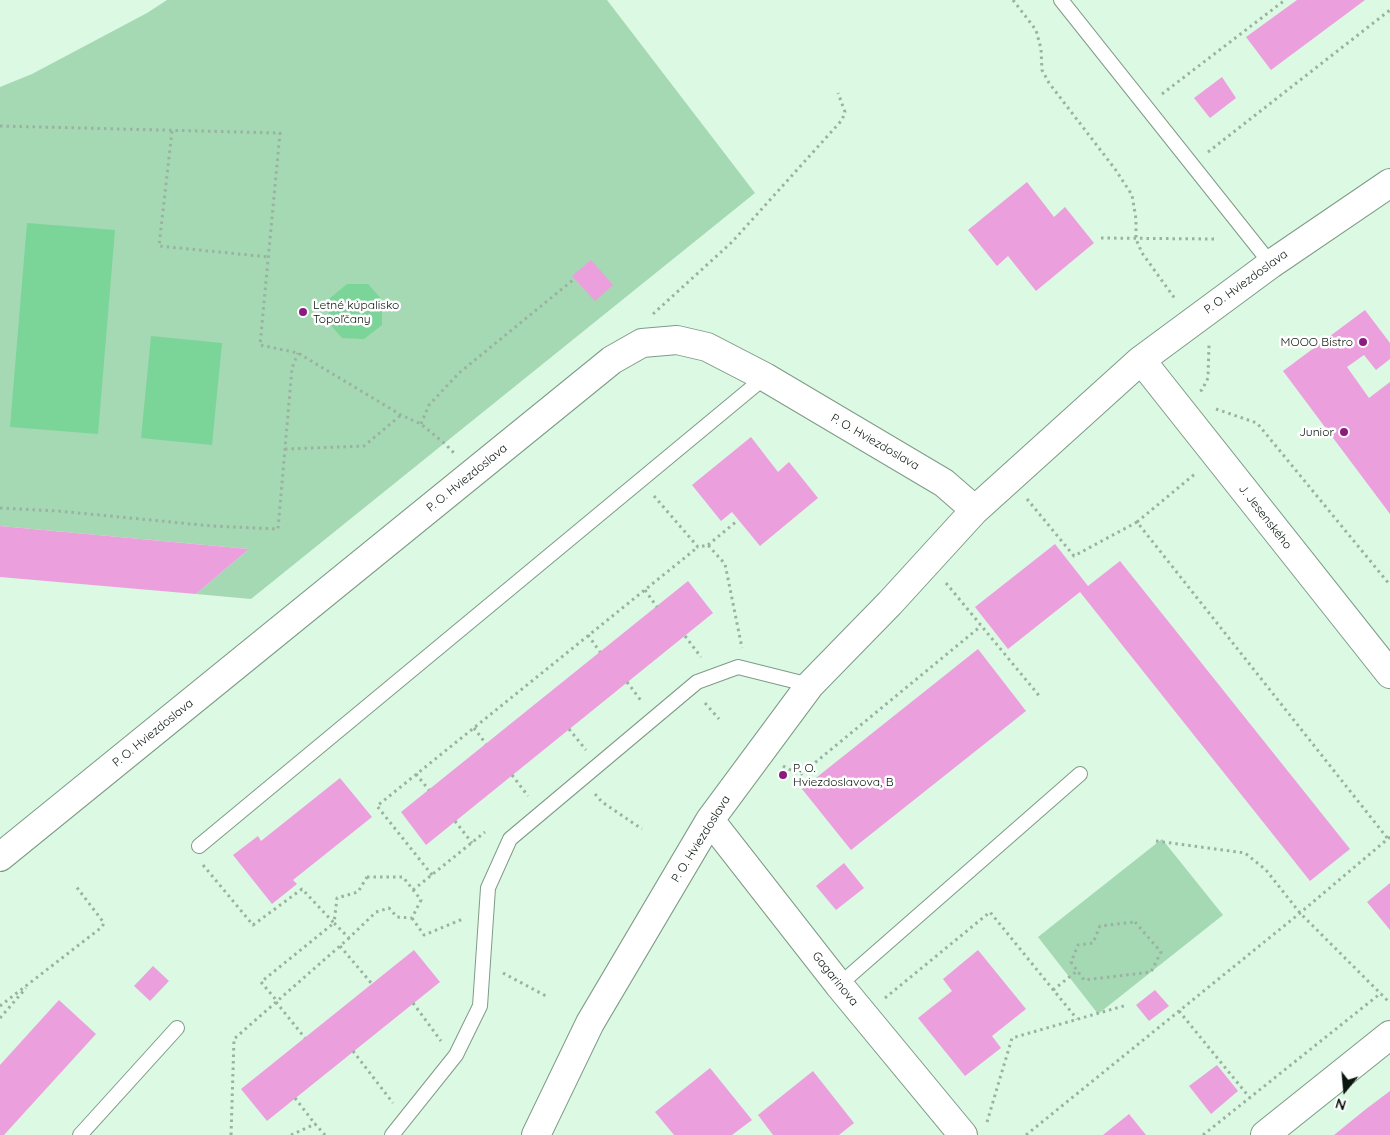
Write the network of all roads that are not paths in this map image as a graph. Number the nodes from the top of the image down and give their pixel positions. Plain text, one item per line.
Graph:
1 (1061, 0) edge
2 (1390, 182) edge
3 (1271, 264) junction
4 (1141, 360) junction
5 (765, 377) junction
6 (974, 510) junction
7 (1390, 674) edge
8 (810, 685) junction
9 (1080, 774) dead end
10 (710, 820) junction
11 (199, 846) road end
12 (0, 857) edge
13 (840, 985) junction
14 (177, 1028) dead end
15 (1390, 1035) edge
16 (975, 1131) edge
17 (80, 1135) edge
18 (392, 1135) edge
19 (536, 1135) edge
20 (1266, 1135) edge

1 - 3 lane
2 - 3 street, P. O. Hviezdoslava
3 - 4 street, P. O. Hviezdoslava
4 - 6 street, P. O. Hviezdoslava
4 - 7 street, J. Jesenského
5 - 6 street, P. O. Hviezdoslava
5 - 11 lane
5 - 12 street, P. O. Hviezdoslava
6 - 8 street, P. O. Hviezdoslava
8 - 10 street, P. O. Hviezdoslava
8 - 18 lane
9 - 13 lane
10 - 13 street, Gagarinova
10 - 19 street, P. O. Hviezdoslava
13 - 16 street, Gagarinova
14 - 17 lane
15 - 20 street

